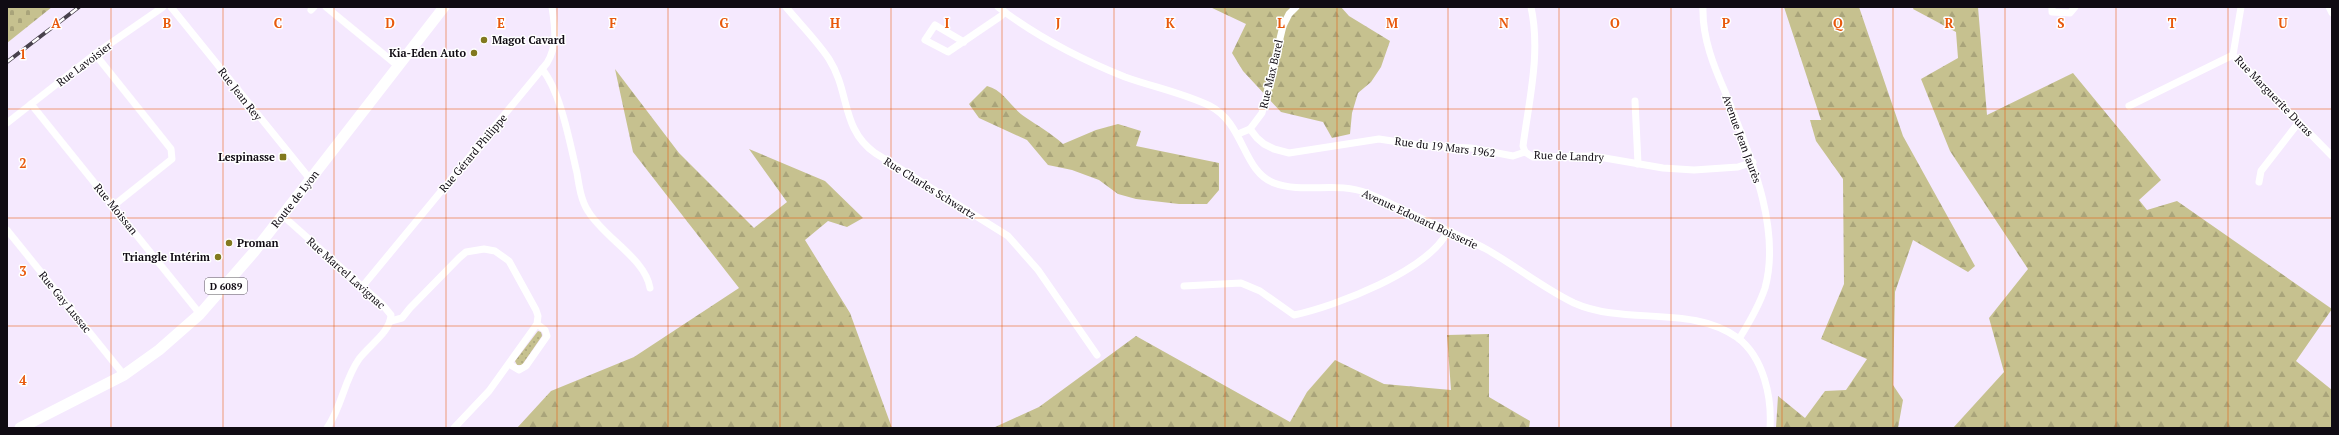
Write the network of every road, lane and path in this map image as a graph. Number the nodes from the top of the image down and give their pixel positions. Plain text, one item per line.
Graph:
1 (163, 7) edge
2 (171, 7) edge
3 (326, 7) edge
4 (444, 7) edge
5 (552, 7) edge
6 (786, 7) edge
7 (998, 7) edge
8 (1296, 7) edge
9 (1531, 7) edge
10 (1703, 7) edge
11 (2052, 7) edge
12 (2075, 7) edge
13 (2241, 7) edge
14 (2329, 7) edge
15 (1005, 12) junction
16 (2332, 13) edge
17 (964, 42) junction
18 (95, 54) junction
19 (2233, 55) junction
20 (398, 66) junction
21 (542, 69) junction
22 (1635, 101) dead end
23 (31, 104) junction
24 (2129, 106) dead end
25 (2298, 122) junction
26 (7, 123) edge
27 (1250, 129) junction
28 (1238, 134) junction
29 (1525, 152) junction
30 (2332, 156) edge
31 (1752, 162) junction
32 (1638, 164) junction
33 (310, 179) junction
34 (2259, 182) dead end
35 (113, 206) junction
36 (282, 215) junction
37 (7, 230) edge
38 (1448, 231) junction
39 (1184, 286) dead end
40 (362, 287) junction
41 (650, 288) dead end
42 (200, 314) junction
43 (391, 321) junction
44 (537, 324) junction
45 (1739, 339) junction
46 (1097, 355) dead end
47 (509, 364) junction
48 (124, 375) junction
49 (20, 428) edge
50 (327, 428) edge
51 (454, 428) edge
52 (1770, 428) edge

1 - 18 street, Rue Lavoisier
2 - 33 street, Rue Jean Rey
3 - 20 street
4 - 20 main road, Route de Lyon / D 6089
5 - 21 street, Rue Gérard Philippe
6 - 46 street, Rue Charles Schwartz
7 - 15 street, Avenue Edouard Boisserie
8 - 27 street, Rue Max Barel
9 - 29 street
10 - 31 street, Avenue Jean Jaurès
11 - 12 street
13 - 19 street, Rue Marguerite Duras
14 - 16 street
15 - 17 street
15 - 28 street, Avenue Edouard Boisserie
17 - 17 street
18 - 23 street, Rue Lavoisier
18 - 35 street
19 - 24 street
19 - 25 street, Rue Marguerite Duras
20 - 33 main road, Route de Lyon / D 6089
21 - 40 street, Rue Gérard Philippe
21 - 41 street
22 - 32 street
23 - 26 street, Rue Lavoisier
23 - 35 street, Rue Moissan
25 - 30 street, Rue Marguerite Duras
25 - 34 street
27 - 28 street
27 - 29 street, Rue du 19 Mars 1962
28 - 38 street, Avenue Edouard Boisserie
29 - 32 street, Rue de Landry
31 - 32 street, Rue de Landry
31 - 45 street, Avenue Jean Jaurès
33 - 36 main road, Route de Lyon / D 6089
35 - 42 street, Rue Moissan
36 - 40 street, Rue Marcel Lavignac
36 - 42 main road, Route de Lyon / D 6089
37 - 48 street, Rue Gay Lussac
38 - 39 street
38 - 45 street, Avenue Edouard Boisserie
40 - 43 street, Rue Marcel Lavignac
42 - 48 main road, Route de Lyon / D 6089
43 - 44 street, Rue Marcel Lavignac
43 - 50 street
44 - 47 street
44 - 47 street, Rue Marcel Lavignac
45 - 52 street, Avenue Edouard Boisserie
47 - 51 street
48 - 49 main road, Route de Lyon / D 6089

